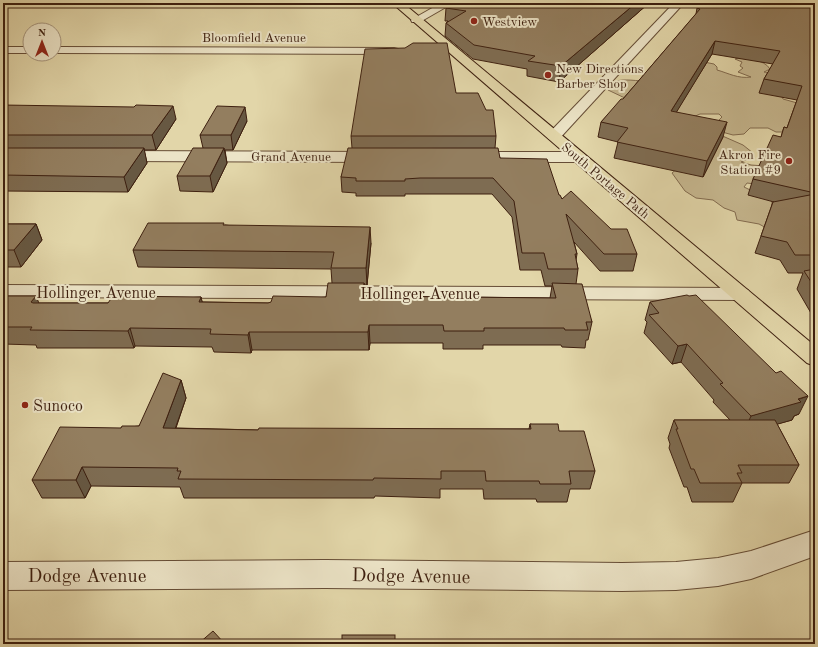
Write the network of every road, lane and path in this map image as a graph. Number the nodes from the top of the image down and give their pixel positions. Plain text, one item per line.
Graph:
1 (397, 3) edge
2 (448, 3) edge
3 (679, 3) edge
4 (416, 20) junction
5 (3, 50) edge
6 (22, 50) edge
7 (62, 50) edge
8 (406, 51) edge
9 (554, 136) junction
10 (98, 156) edge
11 (390, 157) edge
12 (454, 157) edge
13 (578, 157) junction
14 (3, 291) edge
15 (741, 294) junction
16 (815, 358) edge
17 (815, 543) edge
18 (3, 576) edge

1 - 4 main road, South Portage Path
2 - 4 street
3 - 9 street
4 - 9 main road, South Portage Path
5 - 6 street
7 - 8 street, Bloomfield Avenue
9 - 13 main road, South Portage Path
10 - 11 street, Grand Avenue
12 - 13 street
13 - 15 main road, South Portage Path
14 - 15 street, Hollinger Avenue
15 - 16 main road, South Portage Path
17 - 18 street, Dodge Avenue

